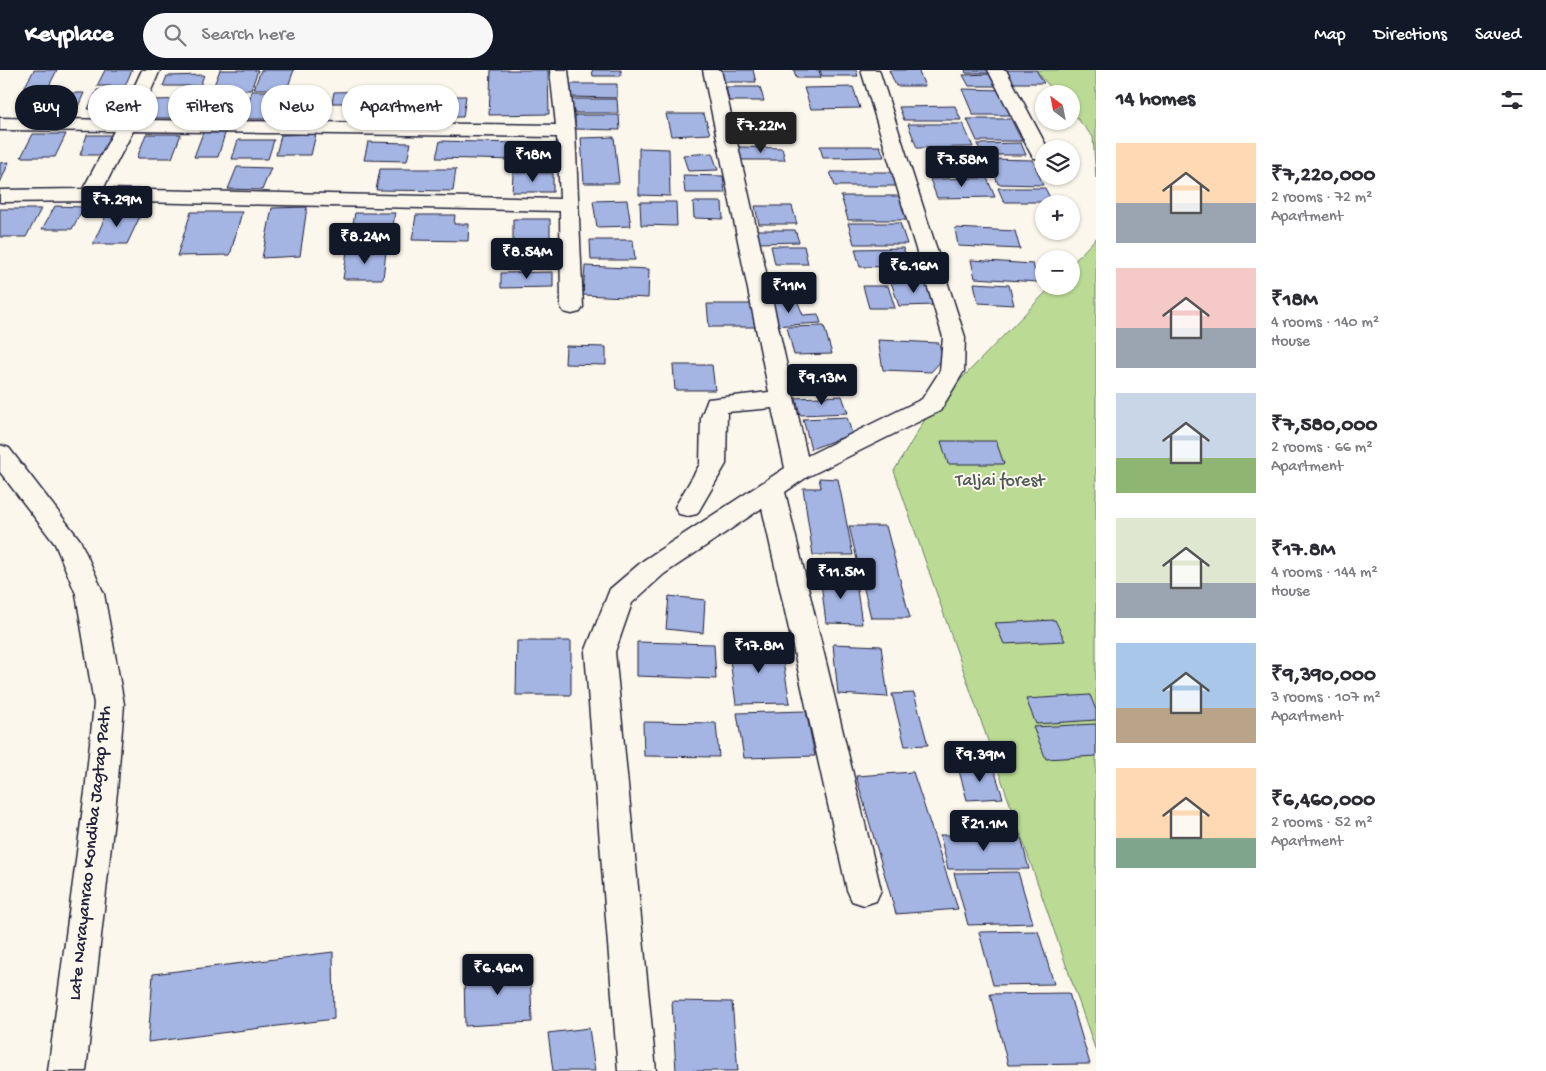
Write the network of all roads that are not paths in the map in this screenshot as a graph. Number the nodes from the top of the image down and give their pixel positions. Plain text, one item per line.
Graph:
1 (151, 70) edge
2 (559, 70) edge
3 (712, 70) edge
4 (870, 70) edge
5 (997, 70) edge
6 (144, 85) edge
7 (0, 124) edge
8 (88, 125) edge
9 (158, 126) edge
10 (124, 130) edge
11 (566, 131) junction
12 (1035, 143) edge
13 (90, 194) junction
14 (0, 196) edge
15 (570, 205) junction
16 (572, 308) dead end
17 (783, 399) junction
18 (0, 454) edge
19 (798, 471) junction
20 (771, 490) junction
21 (688, 507) dead end
22 (864, 890) dead end
23 (67, 1071) edge
24 (637, 1071) edge

1 - 6 street
2 - 11 street
3 - 17 street
4 - 19 street
5 - 12 street
7 - 8 street
9 - 11 street
10 - 13 street
11 - 15 street
13 - 14 street
13 - 15 street
15 - 16 street
17 - 19 street
17 - 21 street
18 - 23 street, Late Narayanrao Kondiba Jagtap Path
19 - 20 street
20 - 22 street
20 - 24 street

